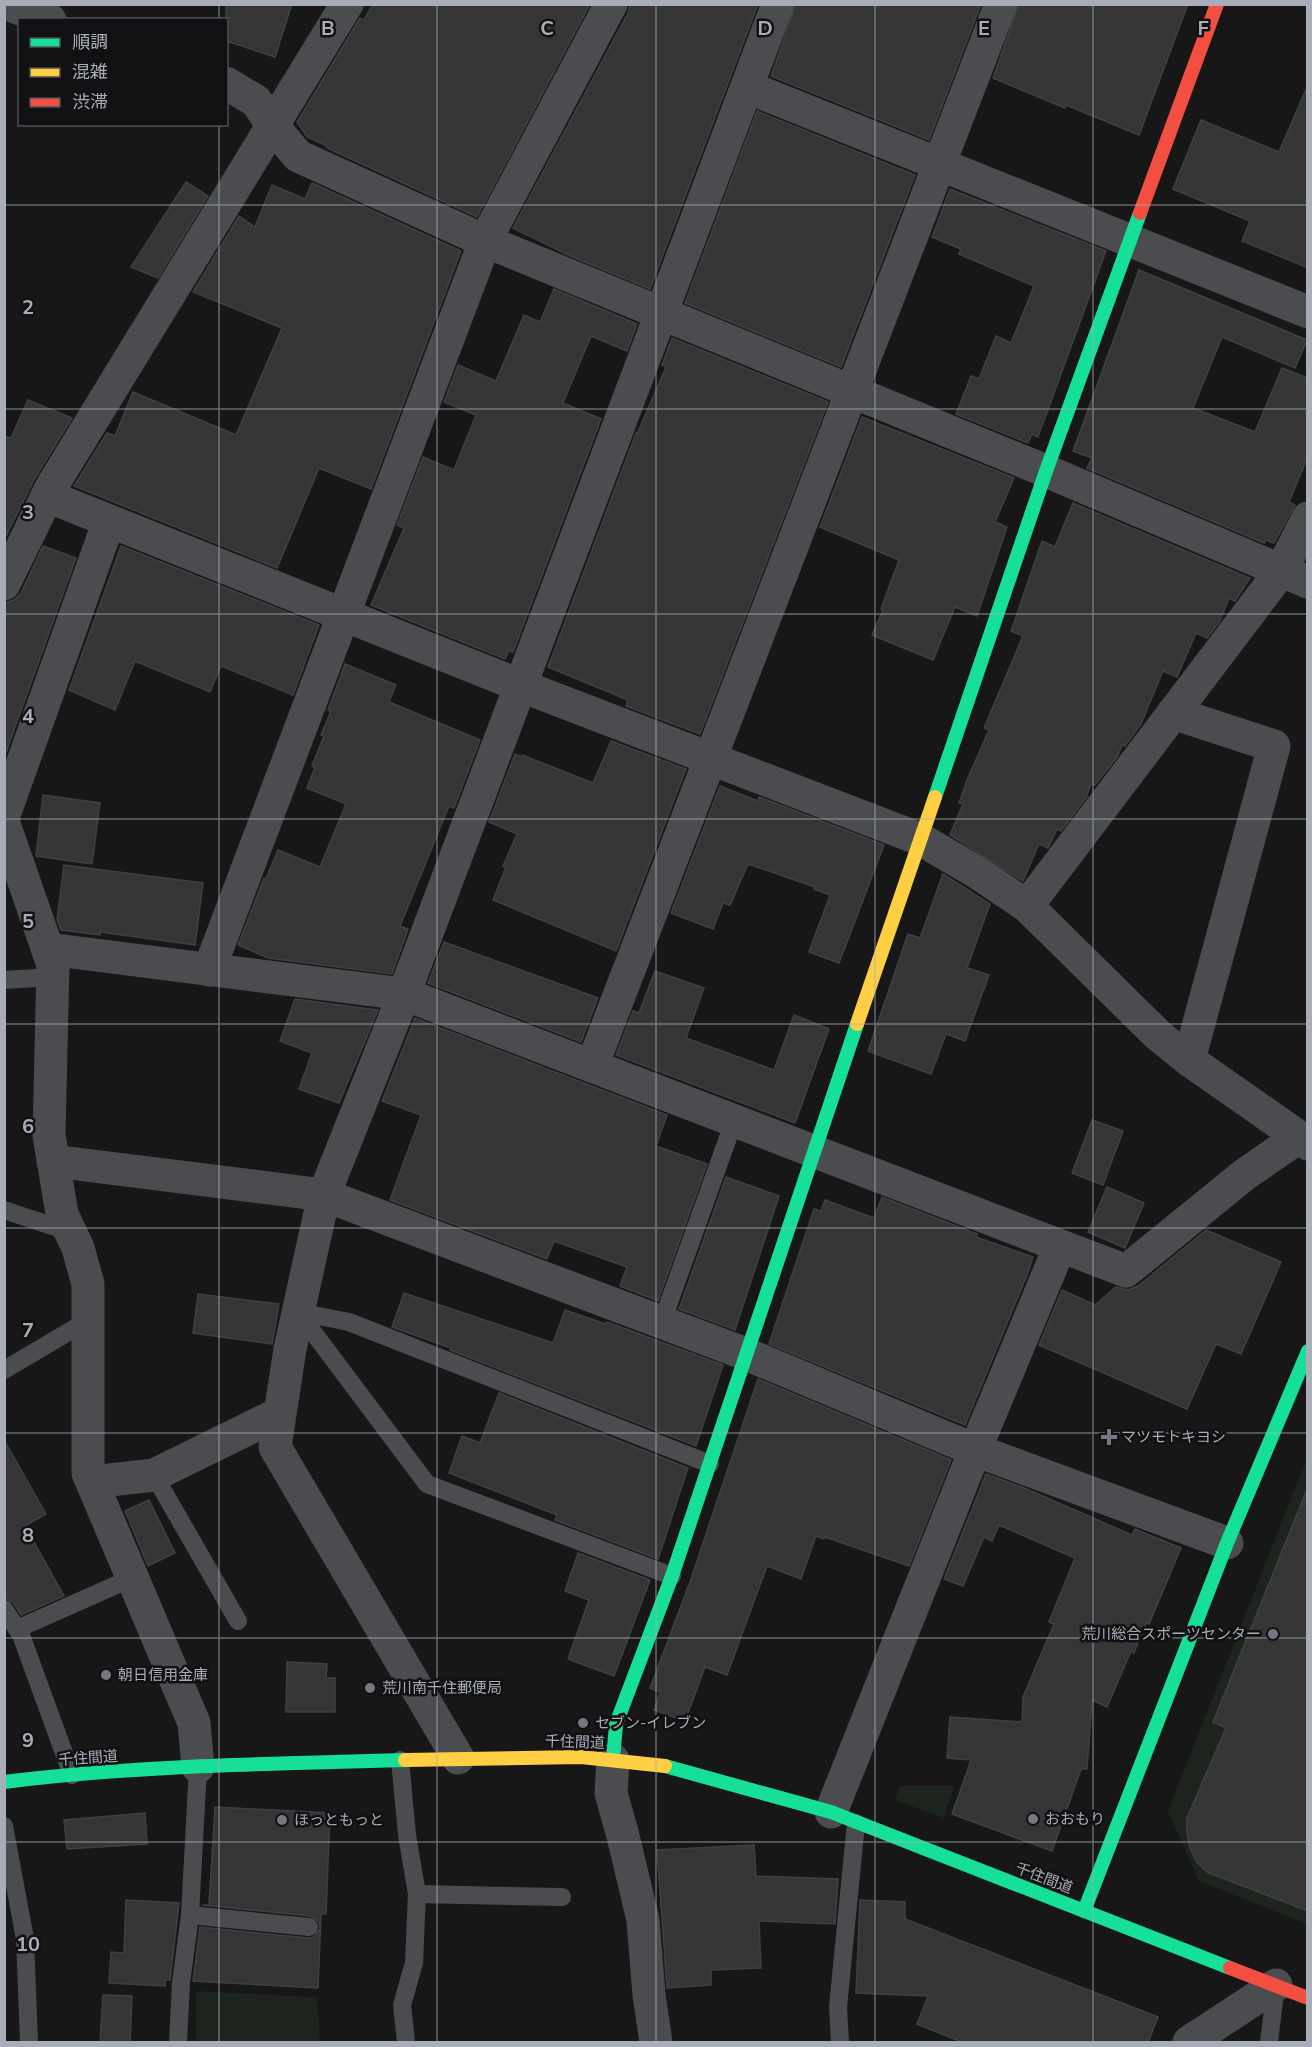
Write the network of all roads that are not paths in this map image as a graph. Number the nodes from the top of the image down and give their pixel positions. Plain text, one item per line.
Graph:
1 (7, 4) edge
2 (347, 4) edge
3 (611, 4) edge
4 (778, 4) edge
5 (1001, 4) edge
6 (1217, 4) edge
7 (45, 18) edge
8 (228, 84) edge
9 (747, 87) junction
10 (273, 126) junction
11 (939, 164) junction
12 (485, 241) junction
13 (1129, 241) junction
14 (1308, 312) edge
15 (661, 313) junction
16 (852, 392) junction
17 (1046, 471) junction
18 (47, 496) junction
19 (1308, 518) edge
20 (109, 521) junction
21 (1294, 577) edge
22 (4, 584) edge
23 (344, 615) junction
24 (519, 684) junction
25 (1173, 713) junction
26 (712, 759) junction
27 (4, 815) edge
28 (4, 824) edge
29 (920, 839) junction
30 (1027, 906) junction
31 (50, 963) junction
32 (209, 970) junction
33 (4, 980) edge
34 (404, 994) junction
35 (1189, 1060) junction
36 (592, 1066) junction
37 (734, 1121) junction
38 (1303, 1140) edge
39 (814, 1151) junction
40 (53, 1161) junction
41 (324, 1195) junction
42 (4, 1210) edge
43 (70, 1232) junction
44 (1060, 1246) junction
45 (298, 1312) junction
46 (87, 1321) junction
47 (662, 1322) junction
48 (1308, 1351) edge
49 (746, 1354) junction
50 (4, 1370) edge
51 (280, 1413) junction
52 (975, 1450) junction
53 (710, 1464) junction
54 (154, 1475) junction
55 (92, 1482) junction
56 (1227, 1543) junction
57 (672, 1576) junction
58 (132, 1578) junction
59 (4, 1609) edge
60 (238, 1621) dead end
61 (17, 1629) junction
62 (458, 1758) junction
63 (399, 1760) junction
64 (613, 1760) junction
65 (198, 1767) junction
66 (72, 1775) junction
67 (4, 1782) edge
68 (843, 1818) junction
69 (4, 1826) edge
70 (417, 1894) junction
71 (562, 1897) dead end
72 (1084, 1911) junction
73 (190, 1915) junction
74 (309, 1927) dead end
75 (1276, 1985) junction
76 (1308, 1998) edge
77 (29, 2043) edge
78 (178, 2043) edge
79 (406, 2043) edge
80 (656, 2043) edge
81 (840, 2043) edge
82 (1190, 2043) edge
83 (1269, 2043) edge

1 - 7 street
2 - 10 street
3 - 12 street
4 - 9 street
5 - 11 street
6 - 13 street
8 - 10 street
9 - 11 street
9 - 15 street
10 - 12 street
10 - 18 street
11 - 13 street
11 - 16 street
12 - 15 street
12 - 23 street
13 - 14 street
13 - 17 street
15 - 16 street
15 - 24 street
16 - 17 street
16 - 26 street
17 - 21 street
17 - 29 street
18 - 20 street
18 - 22 street
19 - 21 street
20 - 23 street
20 - 27 street
21 - 25 street
23 - 24 street
23 - 32 street
24 - 26 street
24 - 34 street
25 - 30 street
25 - 35 street
26 - 29 street
26 - 36 street
28 - 31 street
29 - 30 street
29 - 39 street
30 - 35 street
31 - 32 street
31 - 33 lane
31 - 40 street
32 - 34 street
34 - 36 street
34 - 41 street
35 - 38 street
36 - 37 street
37 - 39 street
37 - 47 lane
38 - 44 street
39 - 44 street
39 - 49 street
40 - 41 street
40 - 43 street
41 - 45 street
41 - 47 street
42 - 43 lane
43 - 46 street
44 - 52 street
45 - 51 street
45 - 53 lane
45 - 57 lane
46 - 50 lane
46 - 55 street
47 - 49 street
48 - 56 street
49 - 52 street
49 - 53 street
51 - 54 street
51 - 62 street
52 - 56 street
52 - 68 street
53 - 57 street
54 - 55 street
54 - 60 lane
55 - 58 street
56 - 72 street
57 - 64 street
58 - 61 lane
58 - 65 street
59 - 61 lane
61 - 66 lane
62 - 63 street, 千住間道
62 - 64 street, 千住間道
63 - 65 street, 千住間道
63 - 70 lane
64 - 68 street, 千住間道
64 - 80 street
65 - 66 street, 千住間道
65 - 73 lane
66 - 67 street, 千住間道
68 - 72 street, 千住間道
68 - 81 lane
69 - 77 lane
70 - 71 lane
70 - 79 lane
72 - 75 street, 千住間道
73 - 74 lane
73 - 78 lane
75 - 76 street, 千住間道
75 - 82 street
75 - 83 lane

